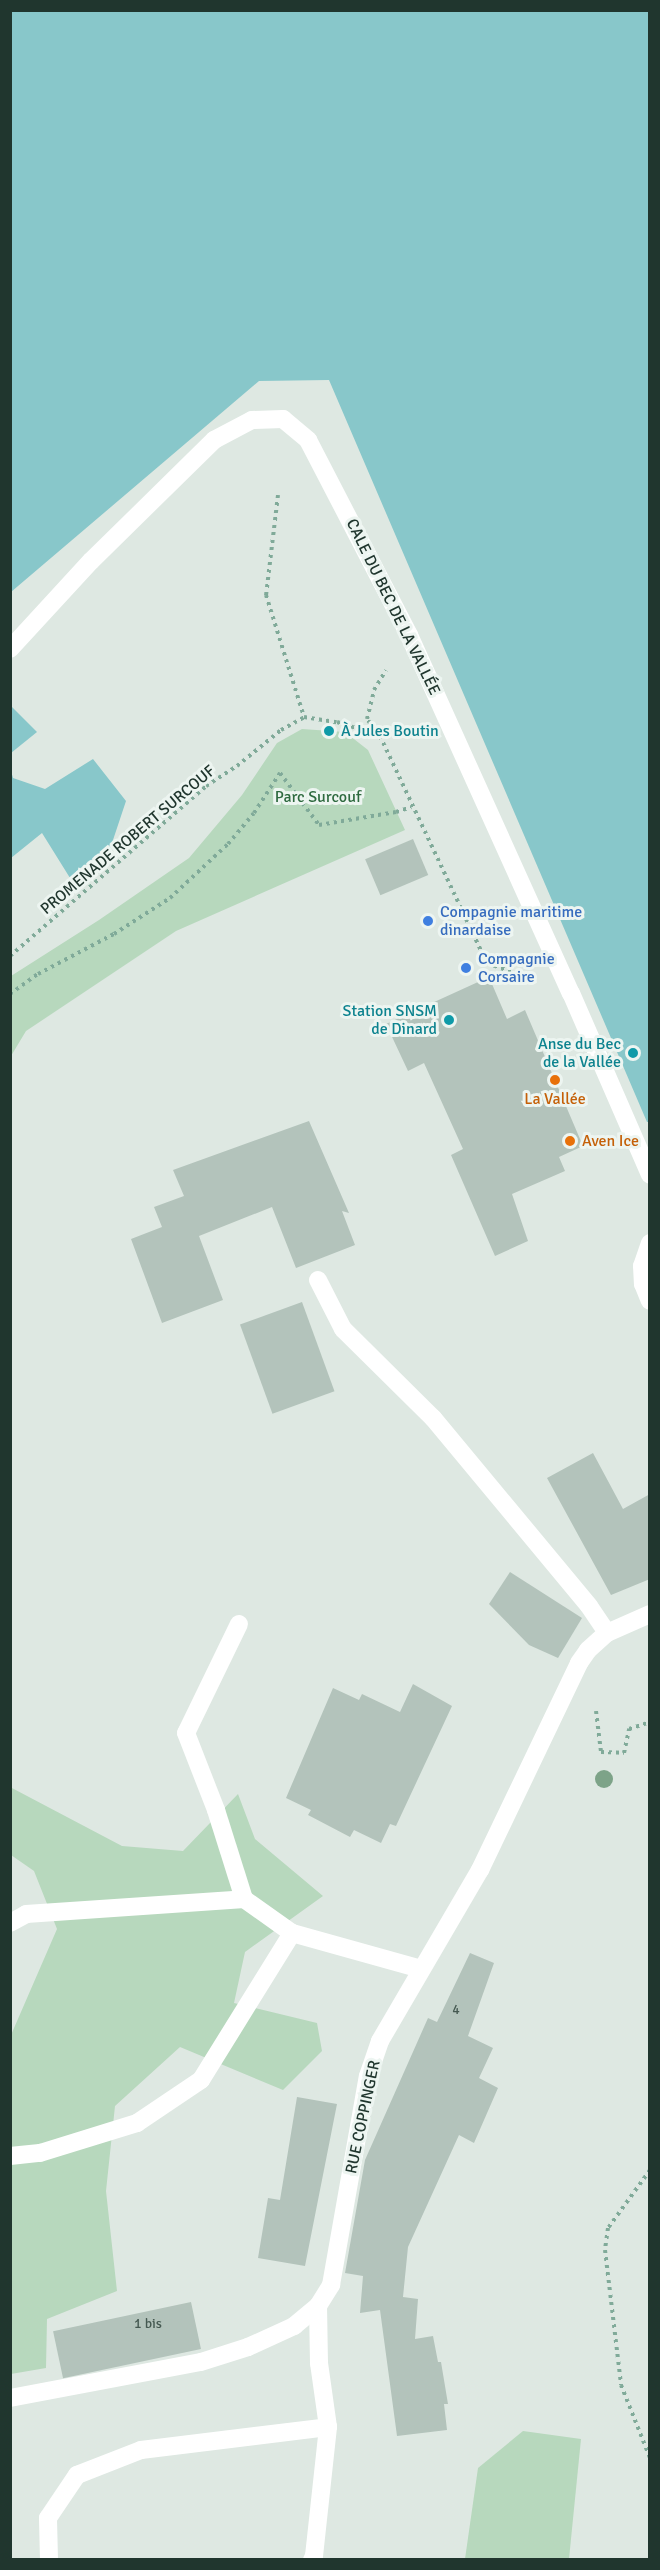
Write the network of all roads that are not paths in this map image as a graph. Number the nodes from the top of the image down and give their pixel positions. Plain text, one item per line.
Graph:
1 (10, 649) edge
2 (650, 1174) edge
3 (650, 1243) edge
4 (318, 1280) dead end
5 (650, 1301) edge
6 (650, 1614) edge
7 (239, 1624) dead end
8 (607, 1633) junction
9 (244, 1899) junction
10 (10, 1923) edge
11 (292, 1933) junction
12 (421, 1968) junction
13 (10, 2156) edge
14 (318, 2306) junction
15 (10, 2398) edge
16 (328, 2427) junction
17 (49, 2559) edge
18 (312, 2559) edge

1 - 2 street, CALE DU BEC DE LA VALLÉE
3 - 5 street
4 - 8 street
6 - 8 street, RUE COPPINGER
7 - 9 street
8 - 12 street, RUE COPPINGER
9 - 10 street
9 - 11 street
11 - 12 street
11 - 13 street
12 - 14 street, RUE COPPINGER
14 - 15 street, RUE COPPINGER
14 - 16 street
16 - 17 street
16 - 18 street

